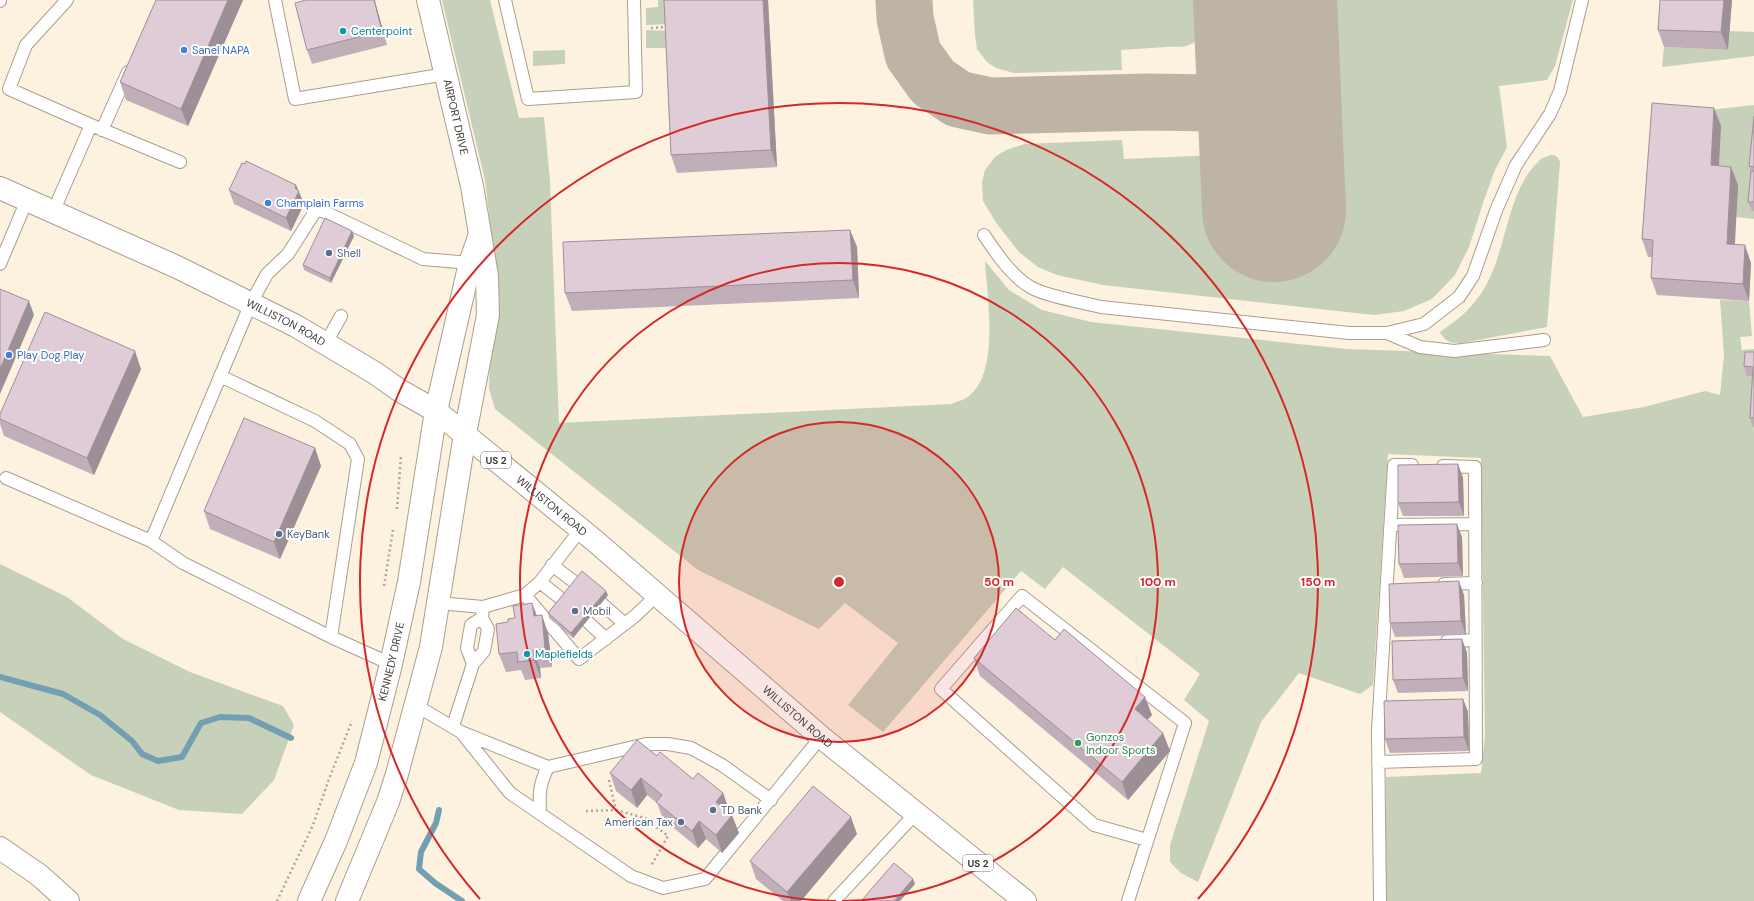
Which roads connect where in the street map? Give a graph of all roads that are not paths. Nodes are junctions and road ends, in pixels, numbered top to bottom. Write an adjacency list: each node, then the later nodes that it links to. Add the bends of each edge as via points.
1 (67, 0): 9 (lane, via 26,45 9,90)
2 (275, 0): 8 (lane, via 295,99)
3 (428, 0): 8 (main road, AIRPORT DRIVE)
4 (505, 0): 5 (lane, via 528,99 636,92)
5 (634, 0)
6 (1582, 0): 20 (lane, via 1560,91 1550,114 1516,165 1473,276 1459,297 1424,324)
7 (134, 58): 9 (lane)
8 (446, 74): 14 (main road, AIRPORT DRIVE, via 472,186)
9 (96, 127): 10 (lane); 13 (lane)
10 (180, 162)
11 (0, 188): 12 (main road, WILLISTON ROAD / US 2)
12 (27, 200): 13 (main road, WILLISTON ROAD / US 2); 17 (lane)
13 (53, 212): 18 (main road, WILLISTON ROAD / US 2)
14 (480, 236): 16 (main road, AIRPORT DRIVE); 25 (main road, AIRPORT DRIVE, via 487,276 488,315)
15 (984, 236): 20 (lane, via 1005,265 1032,288 1065,299 1101,307 1341,333)
16 (470, 263): 18 (lane, via 423,259 316,210 288,254 267,274); 24 (main road, AIRPORT DRIVE)
17 (0, 264)
18 (251, 303): 22 (main road, WILLISTON ROAD / US 2); 23 (lane)
19 (341, 316): 22 (lane)
20 (1387, 333): 21 (lane, via 1420,347 1454,350)
21 (1544, 340)
22 (326, 342): 24 (main road, WILLISTON ROAD / US 2)
23 (220, 376): 30 (lane); 46 (lane, via 315,421 350,444 358,459)
24 (436, 411): 25 (main road, WILLISTON ROAD / US 2); 52 (main road, KENNEDY DRIVE, via 409,582)
25 (465, 434): 29 (main road, WILLISTON ROAD / US 2); 41 (main road)
26 (6, 478): 30 (lane)
27 (1475, 524): 28 (lane); 28 (lane, via 1475,467 1394,465); 33 (lane)
28 (1391, 525): 36 (lane)
29 (581, 529): 31 (lane); 39 (main road, WILLISTON ROAD / US 2)
30 (151, 542): 46 (lane, via 183,563)
31 (552, 565): 32 (lane); 34 (lane)
32 (540, 582): 38 (lane); 40 (lane)
33 (1476, 583): 35 (lane); 48 (lane)
34 (577, 584)
35 (1431, 584)
36 (1387, 585): 37 (lane); 50 (lane)
37 (1402, 585)
38 (525, 595): 43 (lane); 47 (lane, via 579,659)
39 (657, 595): 45 (lane); 60 (main road, WILLISTON ROAD / US 2)
40 (564, 601)
41 (438, 603): 43 (lane); 58 (main road, via 431,647)
42 (602, 603): 45 (lane)
43 (483, 613): 53 (lane, via 488,629 484,651); 53 (lane, via 471,625 467,648)
44 (587, 621): 47 (lane)
45 (624, 624): 47 (lane)
46 (331, 638): 52 (lane)
47 (606, 639)
48 (1476, 640): 49 (lane); 55 (lane)
49 (1437, 641)
50 (1383, 642): 51 (lane); 56 (lane)
51 (1399, 642)
52 (391, 664): 58 (main road); 69 (main road, KENNEDY DRIVE, via 366,763 336,841)
53 (473, 664): 59 (lane)
54 (1461, 701): 55 (lane)
55 (1476, 701): 61 (lane, via 1476,759)
56 (1380, 702): 57 (lane); 61 (lane)
57 (1395, 702)
58 (415, 705): 59 (lane); 70 (main road, via 388,802)
59 (457, 729): 62 (lane); 64 (lane, via 510,793)
60 (821, 737): 63 (lane); 65 (main road, WILLISTON ROAD / US 2)
61 (1378, 762): 74 (lane)
62 (548, 767): 63 (lane, via 646,744 668,744 691,748 710,758); 64 (lane, via 541,781)
63 (771, 800): 64 (lane, via 705,879 663,888 631,876)
64 (540, 813)
65 (916, 813): 71 (lane); 72 (main road, WILLISTON ROAD / US 2)
66 (1148, 840): 66 (lane, via 1185,723 1022,596 941,689 1094,825); 73 (lane)
67 (0, 848): 68 (main road, via 39,875)
68 (68, 901)
69 (309, 901)
70 (347, 901)
71 (834, 901)
72 (1025, 901)
73 (1128, 901)
74 (1380, 901)

